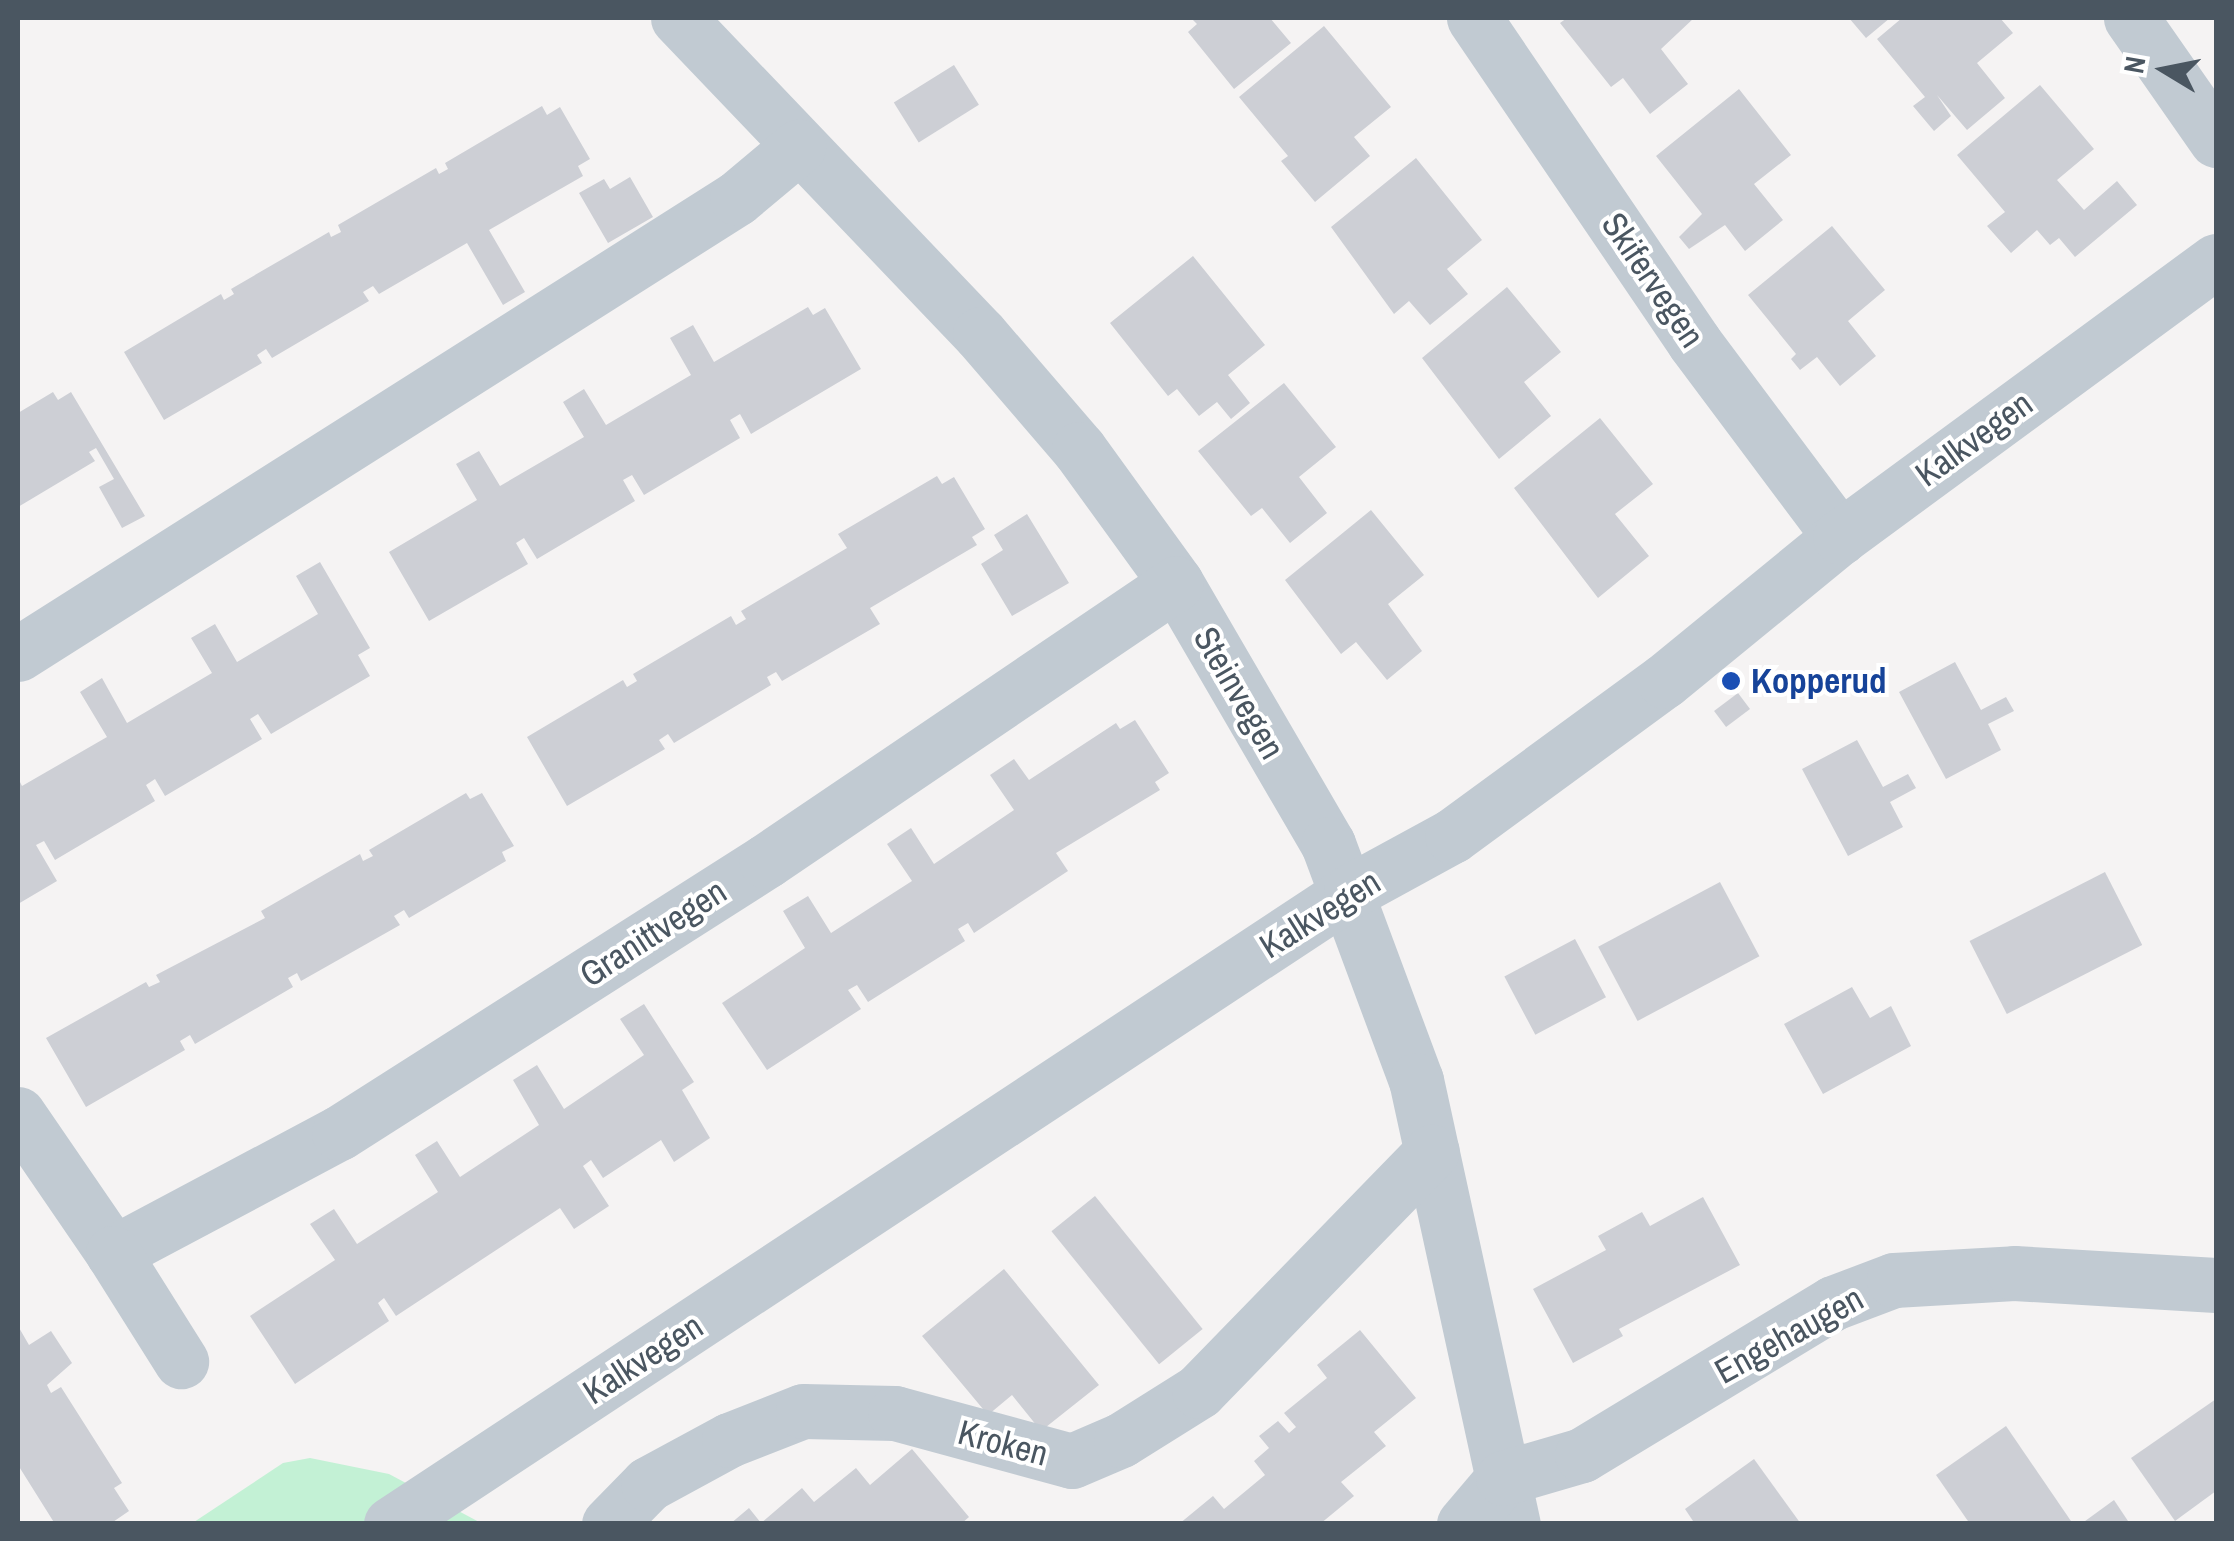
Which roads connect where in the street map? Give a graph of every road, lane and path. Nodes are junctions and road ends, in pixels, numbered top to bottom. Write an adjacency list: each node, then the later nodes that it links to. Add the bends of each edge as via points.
1 (678, 18): 5 (street, Steinvegen)
2 (1474, 18): 7 (street, Skifervegen, via 1694,342)
3 (2132, 18): 4 (street)
4 (2216, 140)
5 (798, 146): 8 (street, Steinvegen, via 980,334 1078,449); 9 (street, via 737,198)
6 (2216, 261): 7 (street, Kalkvegen)
7 (1840, 537): 10 (street, Kalkvegen, via 1664,682 1482,814)
8 (1176, 583): 10 (street, Steinvegen); 13 (street, Granittvegen, via 766,860 339,1133)
9 (18, 654)
10 (1350, 892): 12 (street, Steinvegen, via 1416,1080); 17 (street, Kalkvegen)
11 (18, 1114): 13 (street)
12 (1432, 1151): 16 (street, Steinvegen); 18 (street, Kroken, via 1199,1391 1121,1440 1072,1461 895,1413 803,1411 729,1440 648,1484)
13 (113, 1253): 15 (street)
14 (2216, 1284): 16 (street, Engehaugen, via 2014,1273 1894,1280 1833,1303)
15 (181, 1360)
16 (1508, 1501): 19 (street)
17 (391, 1524)
18 (609, 1524)
19 (1464, 1524)

